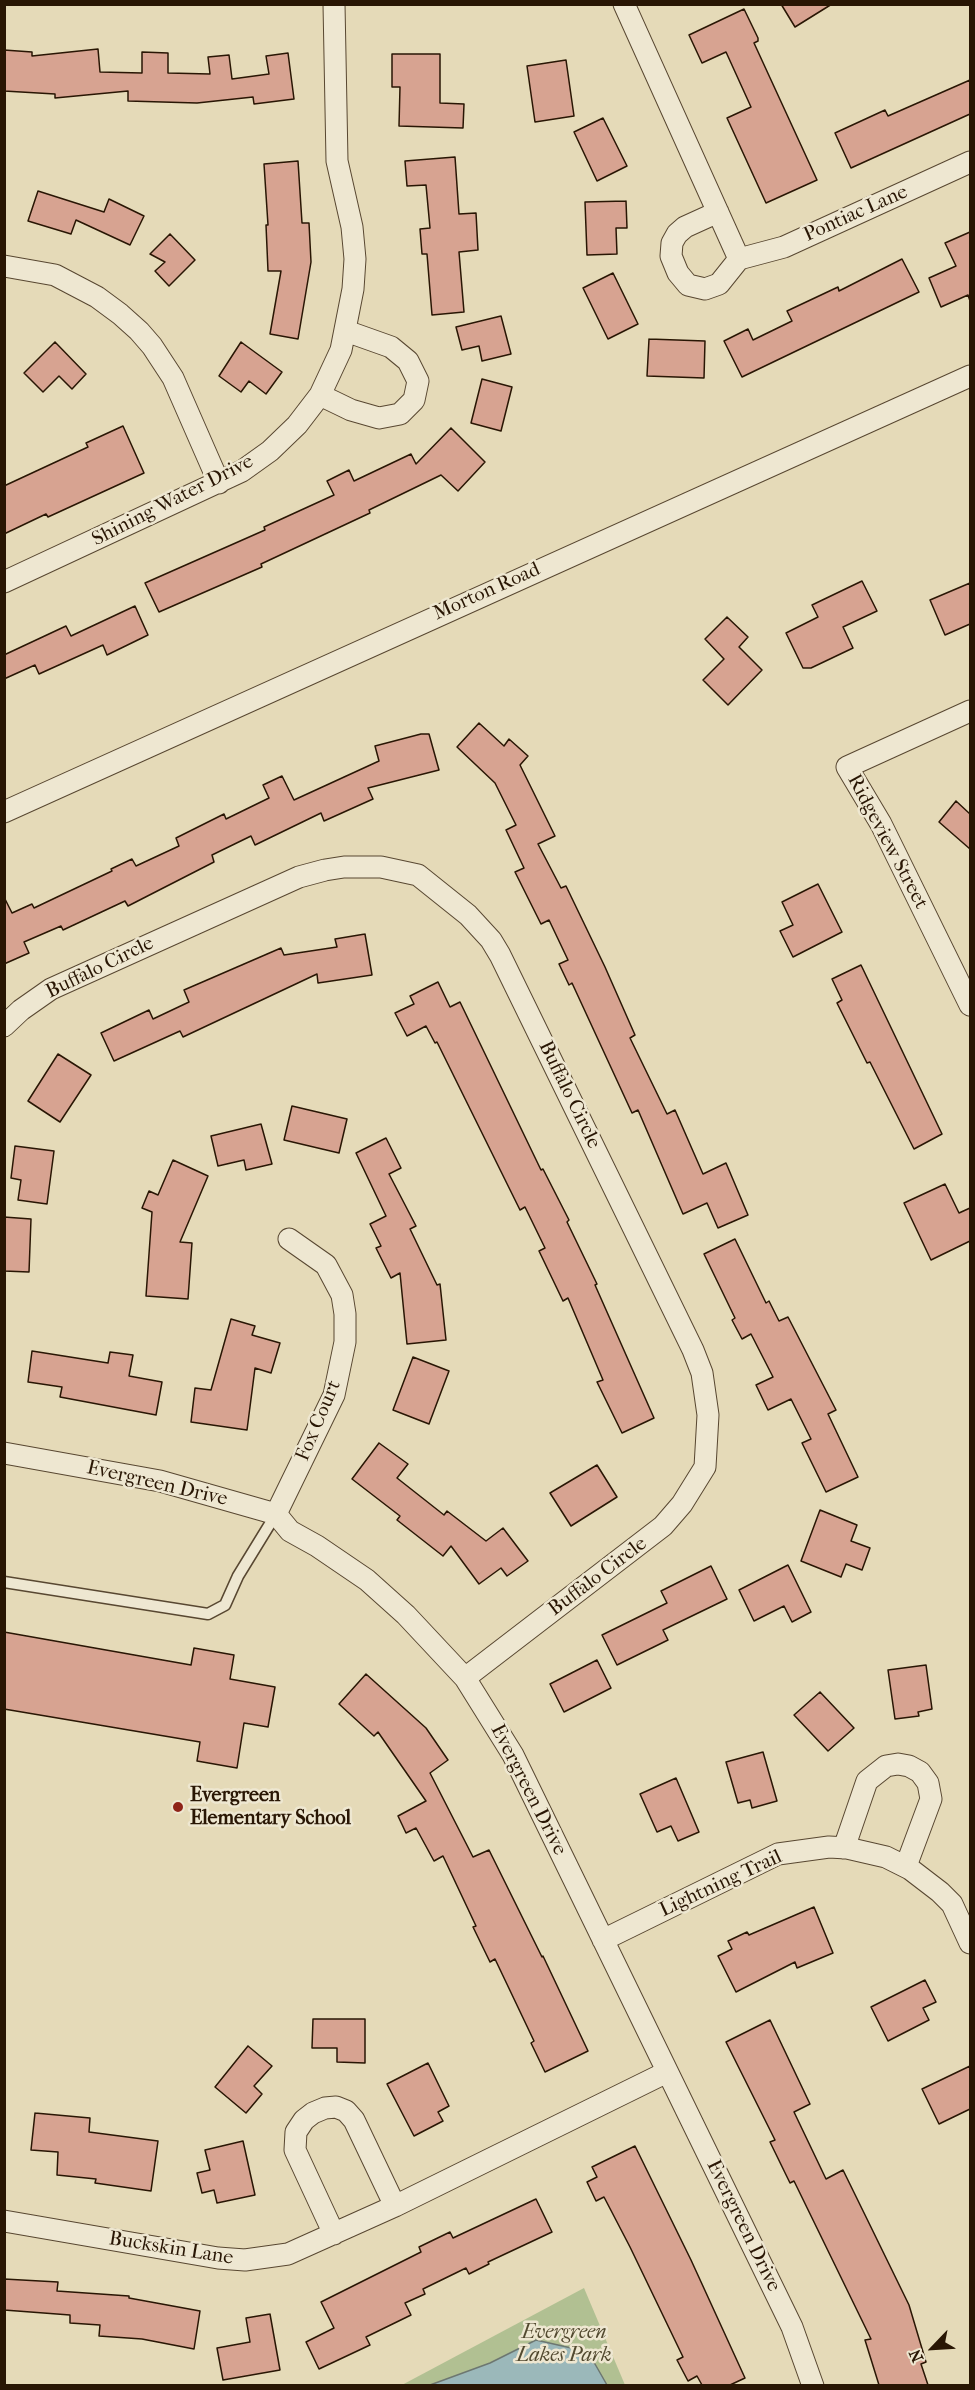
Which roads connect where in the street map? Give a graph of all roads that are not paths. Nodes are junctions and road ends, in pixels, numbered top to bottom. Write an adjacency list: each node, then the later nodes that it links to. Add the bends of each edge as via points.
1 (334, 4): 7 (street, Shining Water Drive, via 337,161 355,259)
2 (624, 4): 4 (street)
3 (970, 162): 5 (street, Pontiac Lane, via 784,247)
4 (718, 212): 5 (street); 5 (street, via 677,234 671,256 678,273 688,285 705,289 719,284)
5 (739, 259)
6 (4, 266): 10 (street, via 55,275 97,297 139,331 173,378)
7 (346, 331): 9 (street, Shining Water Drive); 9 (street, via 391,347 408,361 418,381 414,400 400,414 379,418)
8 (970, 376): 13 (street, Morton Road)
9 (320, 395): 10 (street, Shining Water Drive, via 297,425 270,450)
10 (219, 483): 11 (street, Shining Water Drive)
11 (4, 582)
12 (970, 711): 14 (street, Ridgeview Street, via 847,767 880,824)
13 (4, 812)
14 (970, 1005)
15 (4, 1026): 20 (street, Buffalo Circle, via 51,988 299,877 324,870 381,867 418,875 468,915 491,940 693,1350 702,1373 708,1415 705,1467 663,1526)
16 (289, 1239): 18 (street, Fox Court, via 326,1265 342,1295 345,1342 334,1395)
17 (4, 1453): 18 (street, Evergreen Drive, via 160,1480)
18 (276, 1514): 19 (lane, via 225,1605 208,1614); 20 (street, Evergreen Drive, via 290,1531 367,1580)
19 (4, 1582)
20 (465, 1678): 23 (street, Evergreen Drive, via 513,1755)
21 (844, 1848): 22 (street, Lightning Trail, via 886,1857); 22 (street, via 867,1781 886,1766 909,1766 928,1783 931,1799); 23 (street, Lightning Trail, via 778,1854)
22 (906, 1866): 24 (street, Lightning Trail, via 952,1904)
23 (603, 1940): 25 (street, Evergreen Drive)
24 (970, 1943)
25 (667, 2072): 26 (street, Buckskin Lane); 29 (street, Evergreen Drive, via 792,2327)
26 (395, 2206): 28 (street, Buckskin Lane); 28 (street, via 354,2120 336,2107 313,2113 296,2132 296,2150)
27 (4, 2220): 28 (street, Buckskin Lane, via 245,2260 288,2254)
28 (334, 2234)
29 (813, 2385)

